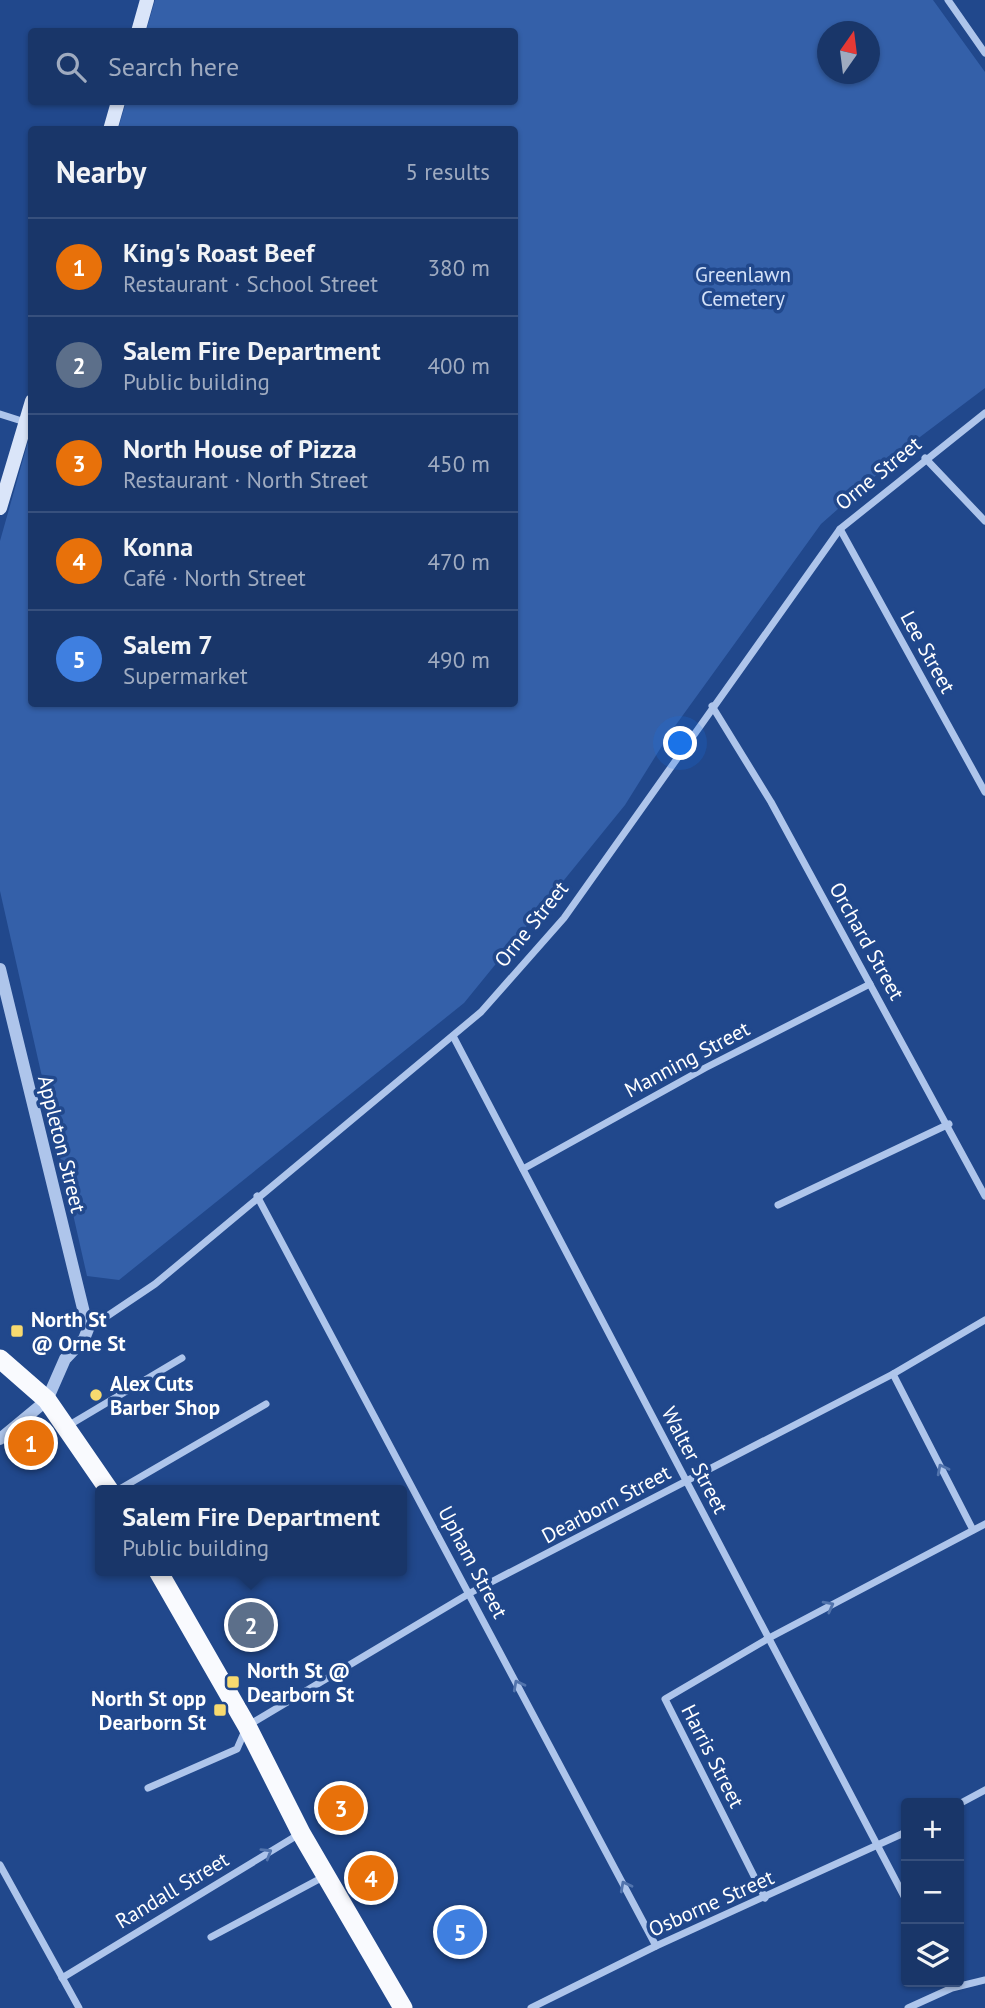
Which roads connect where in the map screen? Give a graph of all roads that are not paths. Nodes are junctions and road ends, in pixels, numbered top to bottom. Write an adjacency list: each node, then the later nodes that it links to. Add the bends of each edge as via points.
1 (148, 0): 3 (main road)
2 (948, 0): 4 (street)
3 (139, 28)
4 (985, 53)
5 (117, 105): 6 (main road)
6 (111, 126)
7 (28, 413): 10 (main road)
8 (985, 413): 11 (street, Orne Street)
9 (0, 414): 10 (street)
10 (25, 422): 12 (main road)
11 (925, 458): 13 (street); 14 (street, Orne Street)
12 (0, 508)
13 (985, 521)
14 (839, 529): 15 (street, Orne Street); 16 (street, Lee Street)
15 (712, 706): 18 (street, Orchard Street, via 771,802); 19 (street, Orne Street, via 564,918 517,974)
16 (985, 792)
17 (0, 969): 26 (street, Appleton Street)
18 (870, 984): 20 (street, Orchard Street); 21 (street, Manning Street, via 705,1068)
19 (453, 1036): 21 (street, Walter Street); 22 (street, Orne Street)
20 (949, 1124): 23 (street, Orchard Street); 24 (street)
21 (523, 1169): 34 (street, Walter Street)
22 (257, 1196): 26 (street, Orne Street, via 155,1284); 40 (street, Upham Street)
23 (985, 1196)
24 (778, 1205)
25 (985, 1320): 29 (street, Dearborn Street)
26 (88, 1329): 30 (street, Orne Street, via 65,1359)
27 (182, 1358): 32 (street)
28 (0, 1359): 30 (highway)
29 (892, 1374): 34 (street, Dearborn Street); 38 (street, one-way to 29)
30 (47, 1400): 32 (highway); 33 (street)
31 (266, 1404): 36 (street)
32 (65, 1427): 35 (highway)
33 (0, 1439)
34 (687, 1481): 40 (street, Dearborn Street); 41 (street, Walter Street)
35 (106, 1485)
36 (127, 1485)
37 (985, 1524): 38 (street)
38 (973, 1530): 41 (street, one-way to 38)
39 (161, 1576): 42 (highway)
40 (470, 1593): 42 (street, Dearborn Street); 54 (street, Upham Street, one-way to 40)
41 (769, 1638): 48 (street, Walter Street); 52 (street, Harris Street, via 665,1699)
42 (247, 1726): 43 (street, via 237,1749); 46 (highway)
43 (148, 1787)
44 (985, 1790): 45 (street)
45 (964, 1801)
46 (301, 1833): 50 (highway); 55 (street, Randall Street, one-way to 46)
47 (901, 1835): 48 (street, Osborne Street)
48 (878, 1847): 51 (street, Walter Street); 52 (street, Osborne Street)
49 (0, 1864): 55 (street)
50 (327, 1875): 53 (street); 60 (highway)
51 (901, 1891)
52 (765, 1898): 54 (street, Osborne Street)
53 (211, 1937)
54 (656, 1946): 61 (street, Osborne Street)
55 (62, 1978): 59 (street)
56 (985, 1980): 57 (street)
57 (964, 1983)
58 (946, 1987): 62 (street)
59 (79, 2008)
60 (403, 2008)
61 (531, 2008)
62 (908, 2008)

